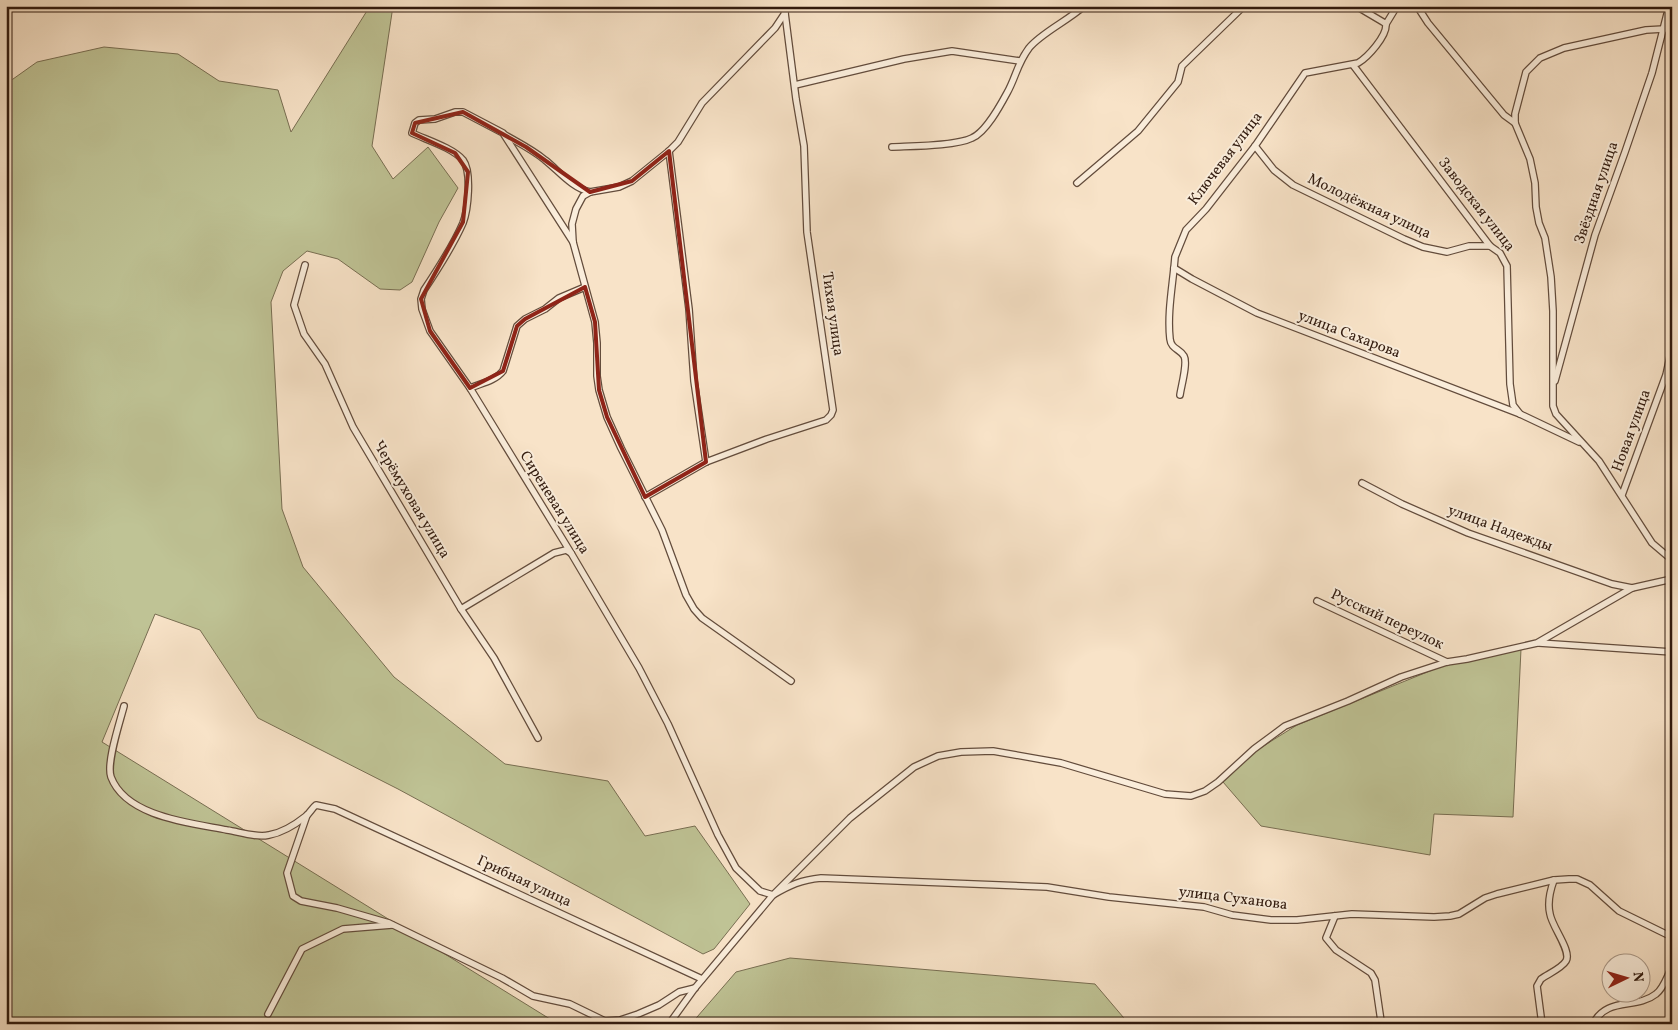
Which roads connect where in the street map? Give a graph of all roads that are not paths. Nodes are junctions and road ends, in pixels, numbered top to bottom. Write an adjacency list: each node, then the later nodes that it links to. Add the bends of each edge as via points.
1 (782, 6): 8 (street, Тихая улица)
2 (1084, 6): 11 (street, via 1031,46)
3 (1244, 6): 19 (street, via 1182,66 1178,82 1138,131)
4 (1356, 6): 9 (street)
5 (1397, 6): 9 (street, Ключевая улица)
6 (1417, 6): 14 (street, via 1504,116)
7 (1667, 6): 10 (street, Звёздная улица)
8 (785, 13): 13 (street, Тихая улица); 18 (street, via 768,36 702,103)
9 (1386, 24): 12 (street, Ключевая улица, via 1385,32 1365,59)
10 (1664, 29): 14 (street, via 1564,48 1540,58 1526,72); 28 (street, Звёздная улица, via 1652,73 1595,235)
11 (1020, 61): 13 (street, via 952,51); 17 (street, via 997,110 974,138 962,142)
12 (1353, 65): 16 (street, Ключевая улица, via 1304,73); 22 (street, Заводская улица)
13 (794, 85): 32 (street, Тихая улица, via 804,146 807,232 833,410 826,420)
14 (1515, 123): 28 (street, via 1530,159 1536,207 1548,255 1554,311)
15 (503, 134): 20 (street); 21 (street); 27 (street, Сиреневая улица, via 463,112 419,120 412,133 455,153 462,158 468,172 463,222 421,299 430,331)
16 (1255, 146): 22 (street, Молодёжная улица, via 1274,170 1293,185 1404,239 1447,252 1469,246); 24 (street, Ключевая улица, via 1186,230 1174,257)
17 (892, 147)
18 (670, 151): 20 (street, via 632,181 619,187); 32 (street, via 689,309 694,382)
19 (1077, 183)
20 (590, 192): 21 (street, via 583,196 576,210 572,224)
21 (573, 242): 25 (street)
22 (1490, 246): 30 (street, Заводская улица, via 1500,253 1507,266 1510,384 1513,405)
23 (305, 265): 41 (street, Черёмуховая улица, via 294,305 304,334 325,364 353,427)
24 (1174, 268): 29 (street, Ключевая улица, via 1169,327 1170,342 1184,355); 30 (street, улица Сахарова, via 1257,313)
25 (585, 286): 27 (street, via 517,326 503,371 494,379); 35 (street, via 595,322 599,390 614,433)
26 (1672, 347): 34 (street, Новая улица, via 1666,375)
27 (470, 388): 36 (street, Сиреневая улица)
28 (1553, 390): 31 (street, via 1556,414)
29 (1180, 395)
30 (1520, 414): 31 (street, улица Сахарова)
31 (1581, 443): 34 (street, via 1599,461)
32 (706, 462): 35 (street, Тихая улица)
33 (1362, 483): 39 (street, улица Надежды, via 1468,533 1612,584)
34 (1622, 495): 37 (street, via 1652,543)
35 (645, 497): 45 (street, via 694,609)
36 (571, 553): 41 (street, via 566,550 554,553); 50 (street, Сиреневая улица, via 639,668 736,868 760,890)
37 (1672, 560)
38 (1672, 579): 39 (street)
39 (1632, 588): 42 (street)
40 (1317, 601): 44 (street, Русский переулок)
41 (461, 610): 47 (street, Черёмуховая улица, via 494,658)
42 (1538, 643): 43 (street); 44 (street)
43 (1672, 652)
44 (1447, 662): 50 (street, via 1401,677 1285,726 1205,792 1191,796 1165,794 1061,763 993,750 938,756 914,767 850,818)
45 (791, 681)
46 (124, 706): 48 (street, via 110,765 111,776 120,793 130,801 161,817 251,835 267,836 280,832)
47 (538, 738)
48 (307, 815): 52 (street, via 287,873 293,896 300,901); 55 (street, Грибная улица, via 316,805 335,809)
49 (1554, 880): 51 (street, улица Суханова, via 1485,898 1450,916); 53 (street, улица Суханова, via 1584,882 1619,911); 61 (street, via 1549,892 1550,915 1568,954 1564,963 1538,982)
50 (772, 895): 51 (street, улица Суханова, via 795,882 808,879 849,879 1047,887 1204,907 1271,920); 55 (street)
51 (1335, 916): 60 (street, via 1326,938 1336,950 1371,973)
52 (394, 925): 57 (street, via 344,928 302,949); 58 (street, via 533,996 570,1004)
53 (1672, 937)
54 (1672, 967): 62 (street, via 1656,994 1608,1008)
55 (702, 979): 56 (street)
56 (695, 988): 58 (street, via 679,992 638,1014); 59 (street)
57 (268, 1014)
58 (608, 1023)
59 (669, 1024)
60 (1382, 1024)
61 (1542, 1024)
62 (1593, 1024)

